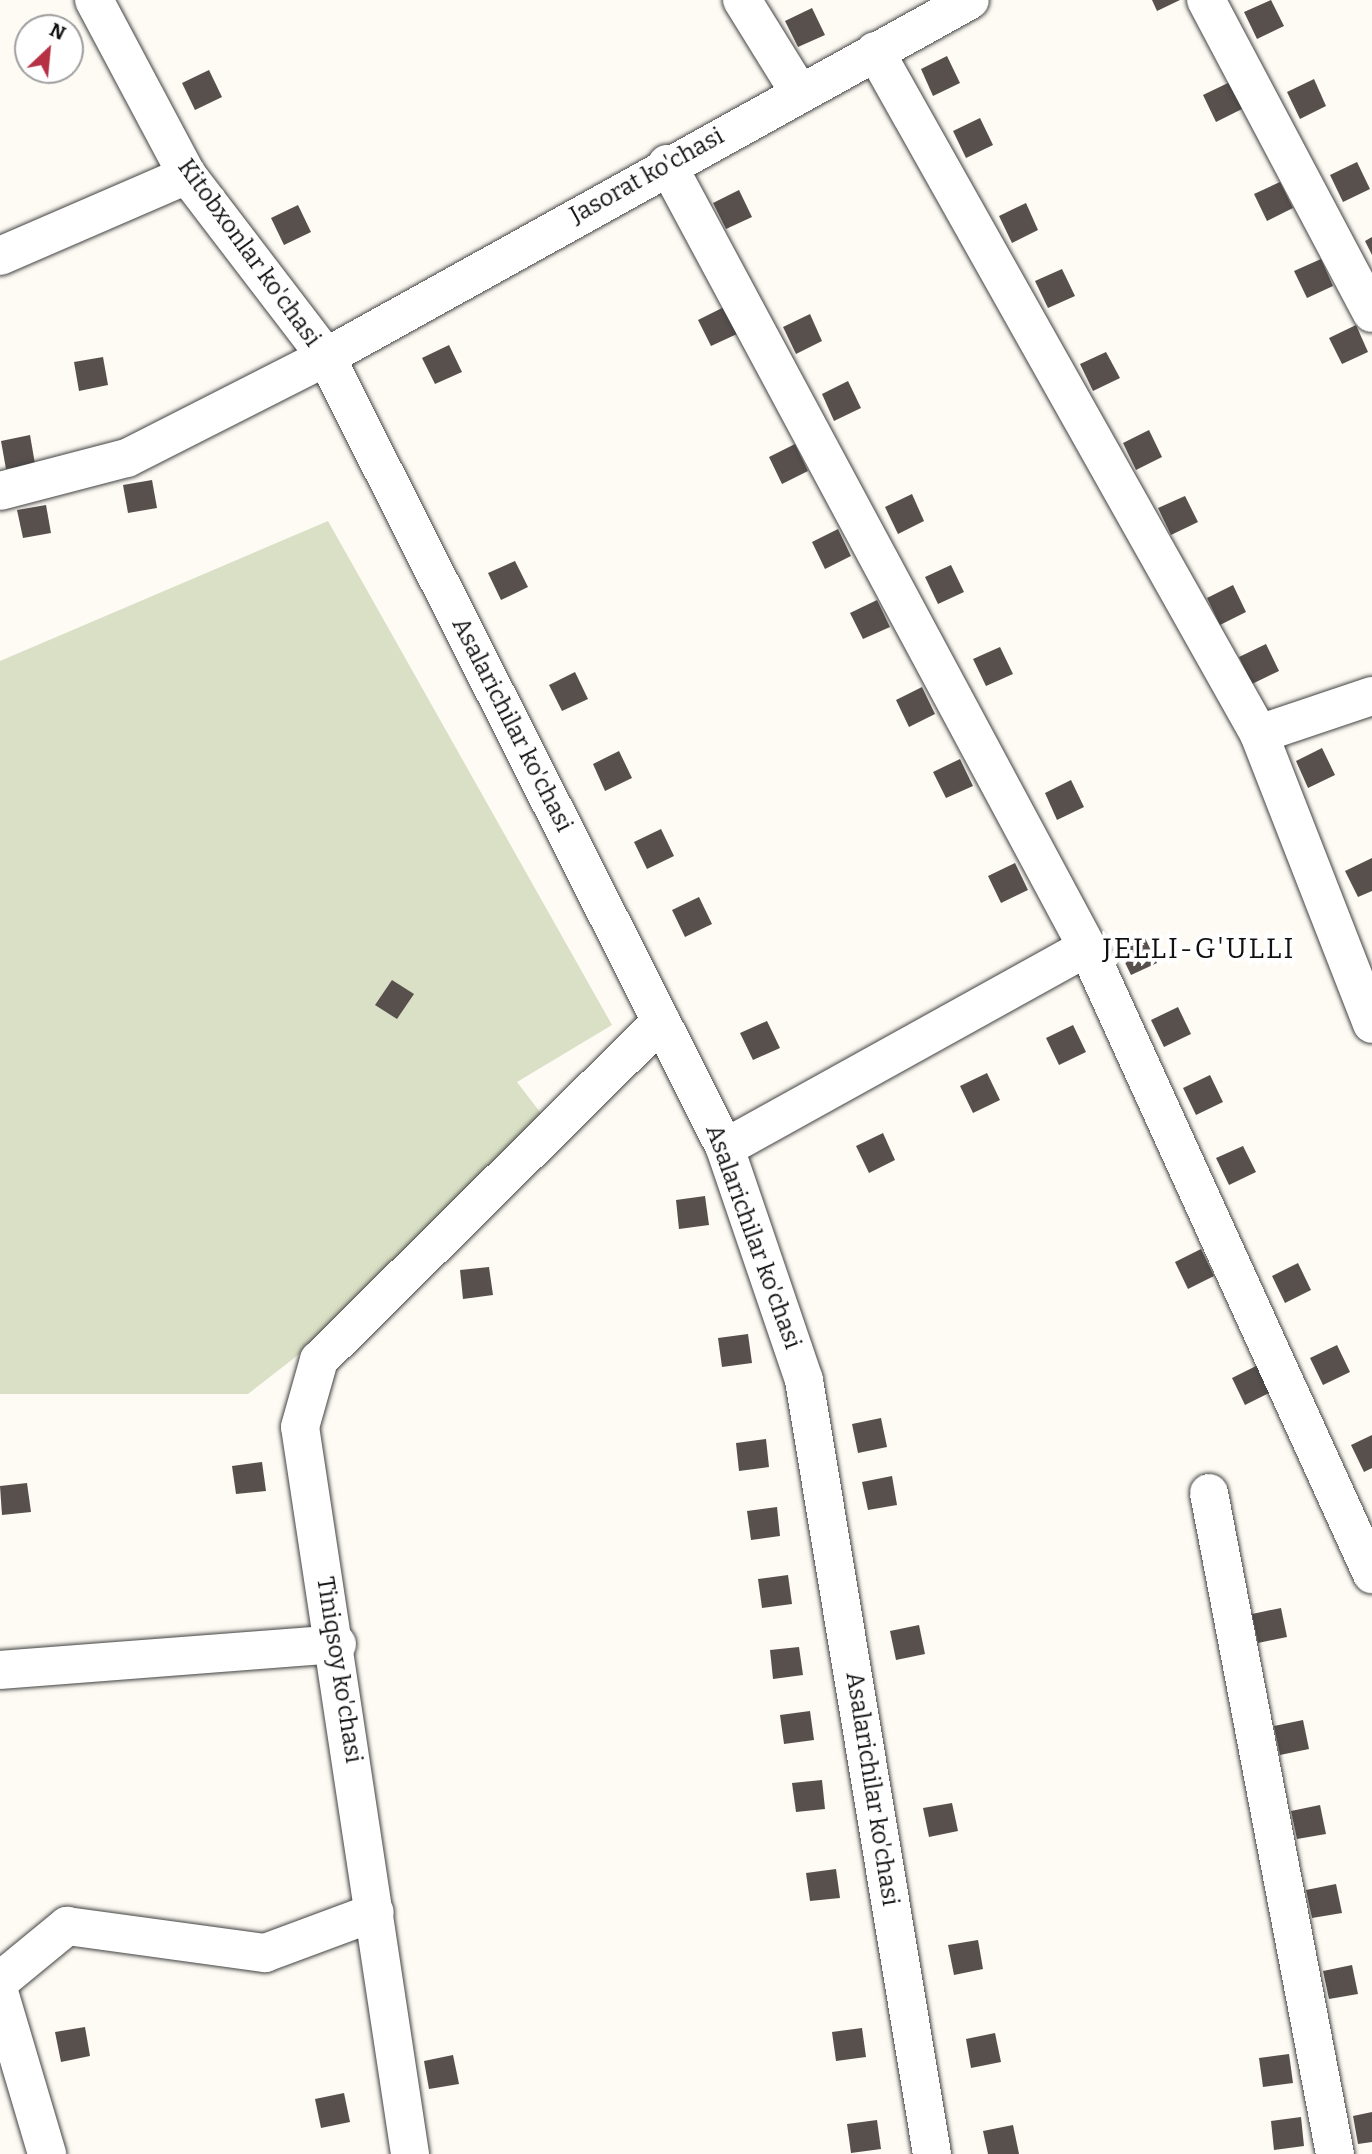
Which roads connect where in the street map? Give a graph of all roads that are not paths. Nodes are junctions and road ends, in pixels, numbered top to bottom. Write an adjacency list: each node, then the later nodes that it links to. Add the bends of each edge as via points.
1 (93, 0): 8 (street, Kitobxonlar ko'chasi)
2 (742, 0): 6 (street)
3 (970, 0): 5 (street, Jasorat ko'chasi)
4 (1206, 0): 10 (street)
5 (874, 51): 6 (street, Jasorat ko'chasi); 14 (street)
6 (799, 93): 7 (street, Jasorat ko'chasi)
7 (667, 164): 11 (street, Jasorat ko'chasi); 15 (street)
8 (187, 175): 9 (street); 11 (street, Kitobxonlar ko'chasi)
9 (0, 256)
10 (1372, 313)
11 (326, 357): 12 (street, Jasorat ko'chasi, via 127,458); 16 (street, Asalarichilar ko'chasi)
12 (0, 491)
13 (1372, 696): 14 (street)
14 (1259, 734): 17 (street)
15 (1087, 947): 18 (street); 20 (street)
16 (662, 1022): 18 (street, Asalarichilar ko'chasi); 21 (street, Tiniqsoy ko'chasi, via 319,1360 300,1427)
17 (1372, 1024)
18 (725, 1147): 29 (street, Asalarichilar ko'chasi, via 804,1380)
19 (1209, 1493): 30 (street)
20 (1372, 1574)
21 (337, 1644): 22 (street); 23 (street, Tiniqsoy ko'chasi)
22 (0, 1670)
23 (375, 1912): 24 (street, via 265,1953 67,1926); 28 (street, Tiniqsoy ko'chasi)
24 (0, 1980)
25 (0, 1994): 26 (street)
26 (16, 2097): 27 (street)
27 (47, 2154)
28 (410, 2154)
29 (932, 2154)
30 (1335, 2154)

